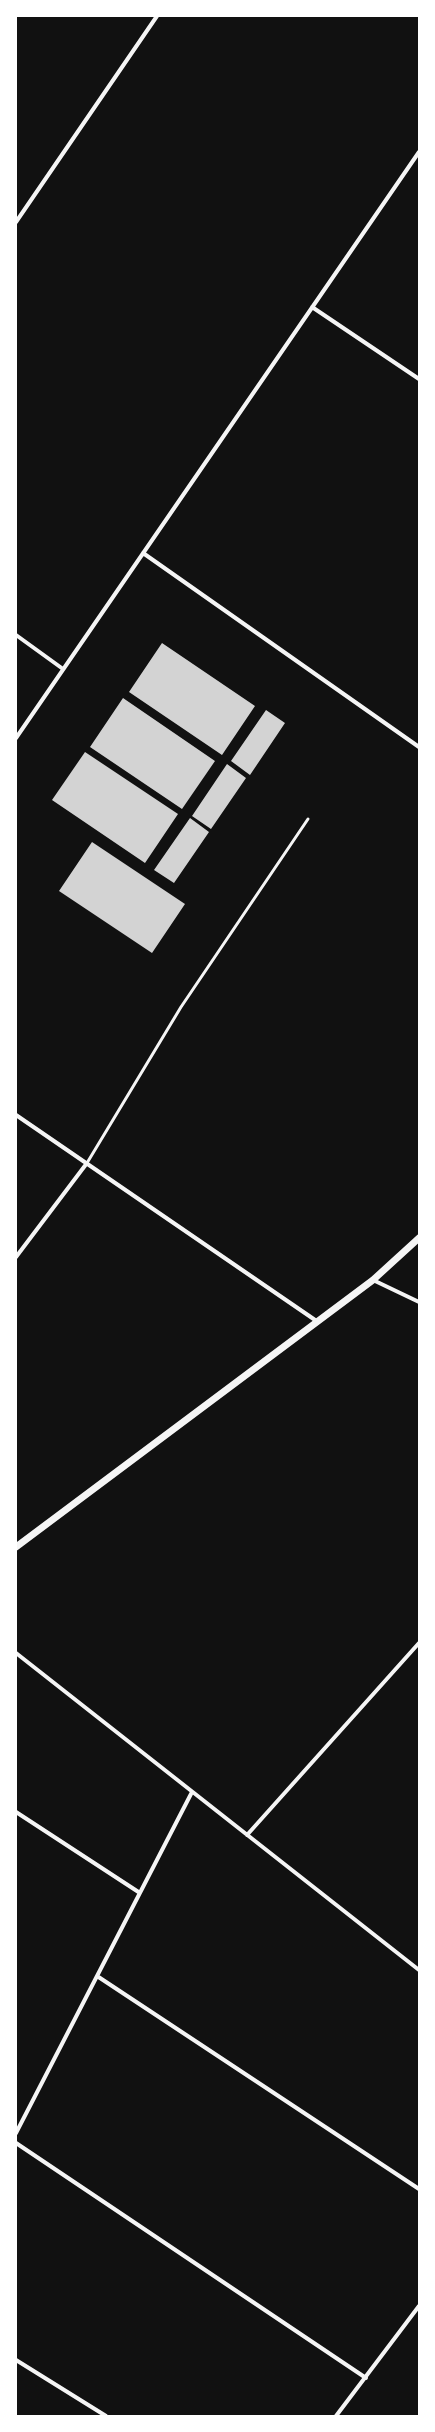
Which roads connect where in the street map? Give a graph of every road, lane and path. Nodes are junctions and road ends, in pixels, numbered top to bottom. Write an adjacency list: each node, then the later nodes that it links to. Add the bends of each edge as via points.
1 (157, 16): 3 (street)
2 (419, 152): 4 (street)
3 (16, 222)
4 (312, 307): 5 (street); 6 (street)
5 (419, 379)
6 (143, 553): 8 (street); 10 (street)
7 (16, 636): 8 (street)
8 (63, 669): 9 (street)
9 (16, 738)
10 (419, 747)
11 (308, 819): 13 (lane, via 181,1007)
12 (16, 1115): 13 (street)
13 (87, 1163): 15 (street); 18 (street)
14 (419, 1238): 16 (street)
15 (16, 1257)
16 (373, 1280): 17 (street); 18 (street)
17 (419, 1302)
18 (318, 1322): 19 (street)
19 (16, 1547)
20 (419, 1643): 24 (street)
21 (16, 1653): 22 (street)
22 (192, 1792): 24 (street); 25 (street)
23 (16, 1812): 25 (street)
24 (247, 1835): 26 (street)
25 (140, 1892): 27 (street)
26 (419, 1970)
27 (97, 1976): 28 (street); 30 (street)
28 (16, 2133)
29 (16, 2143): 33 (street)
30 (419, 2189)
31 (419, 2306): 33 (street)
32 (16, 2360): 34 (street)
33 (366, 2378): 35 (street)
34 (106, 2416)
35 (336, 2416)

